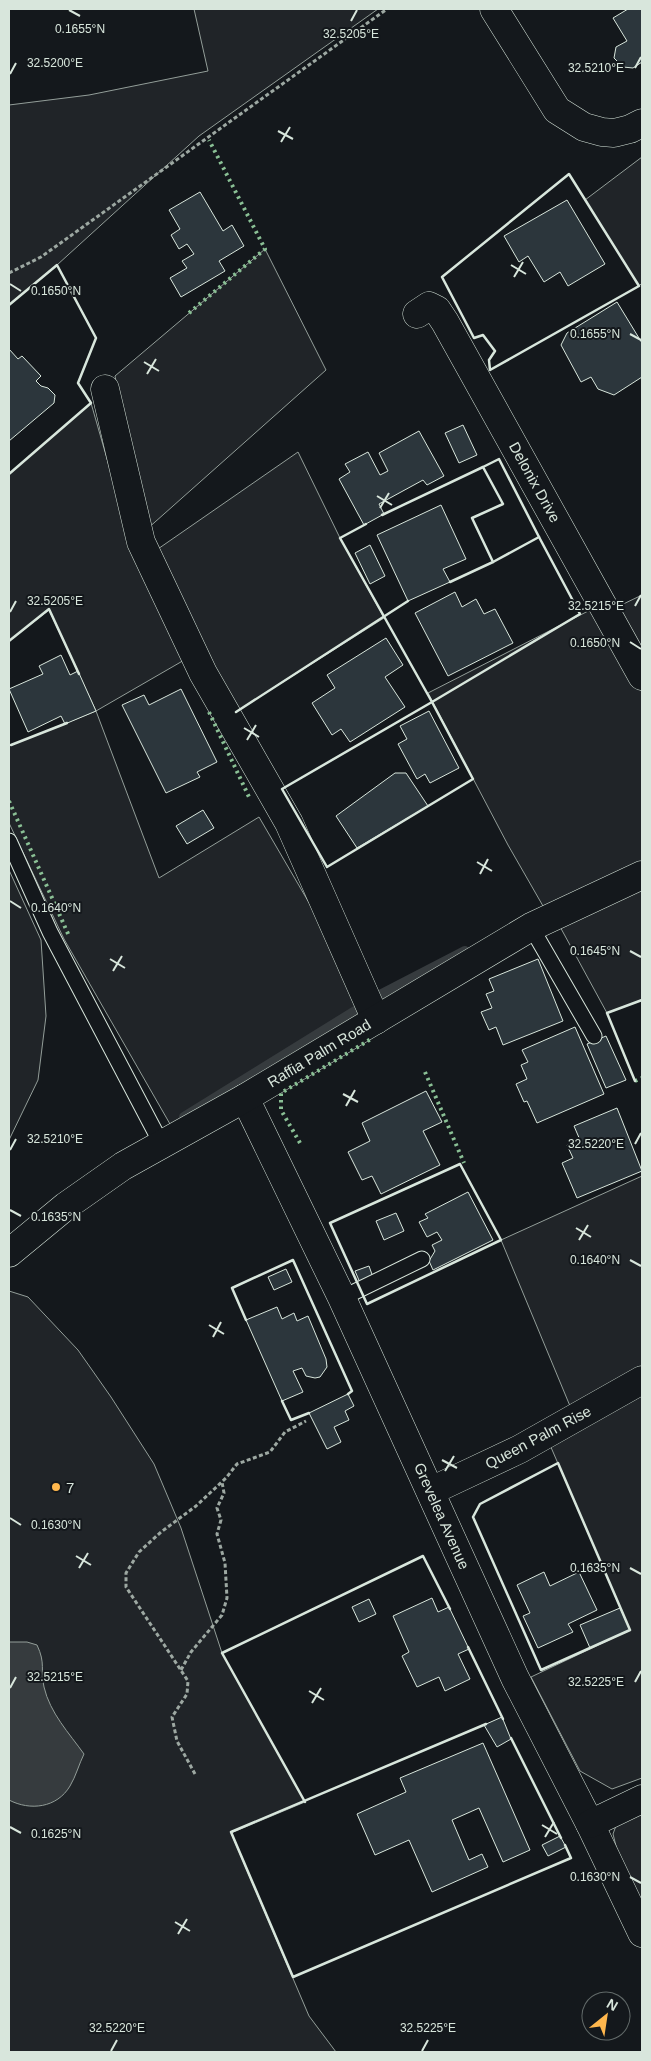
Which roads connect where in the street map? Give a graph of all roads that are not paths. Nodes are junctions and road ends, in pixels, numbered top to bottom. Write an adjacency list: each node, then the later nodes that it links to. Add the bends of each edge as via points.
1 (494, 9): 2 (street, via 557,110 584,126 602,132 614,133)
2 (642, 123)
3 (417, 314): 5 (street, Delonix Drive, via 429,306 437,310 445,322)
4 (105, 389): 9 (street, via 141,542 202,673 289,823)
5 (642, 676)
6 (9, 841): 12 (lane, via 50,932)
7 (642, 875): 8 (street, Raffia Palm Road)
8 (531, 927): 9 (street, Raffia Palm Road); 10 (lane)
9 (376, 1020): 11 (street, Raffia Palm Road)
10 (594, 1036)
11 (245, 1098): 12 (street, Raffia Palm Road); 15 (street, Grevelea Avenue)
12 (161, 1143): 13 (street, Raffia Palm Road, via 74,1200)
13 (9, 1253)
14 (422, 1259): 15 (lane)
15 (342, 1298): 17 (street, Grevelea Avenue)
16 (642, 1380): 17 (street, Queen Palm Rise, via 520,1449)
17 (431, 1491): 19 (street, Grevelea Avenue, via 515,1678)
18 (642, 1799): 19 (street)
19 (590, 1824): 20 (street, Grevelea Avenue)
20 (642, 1933)

